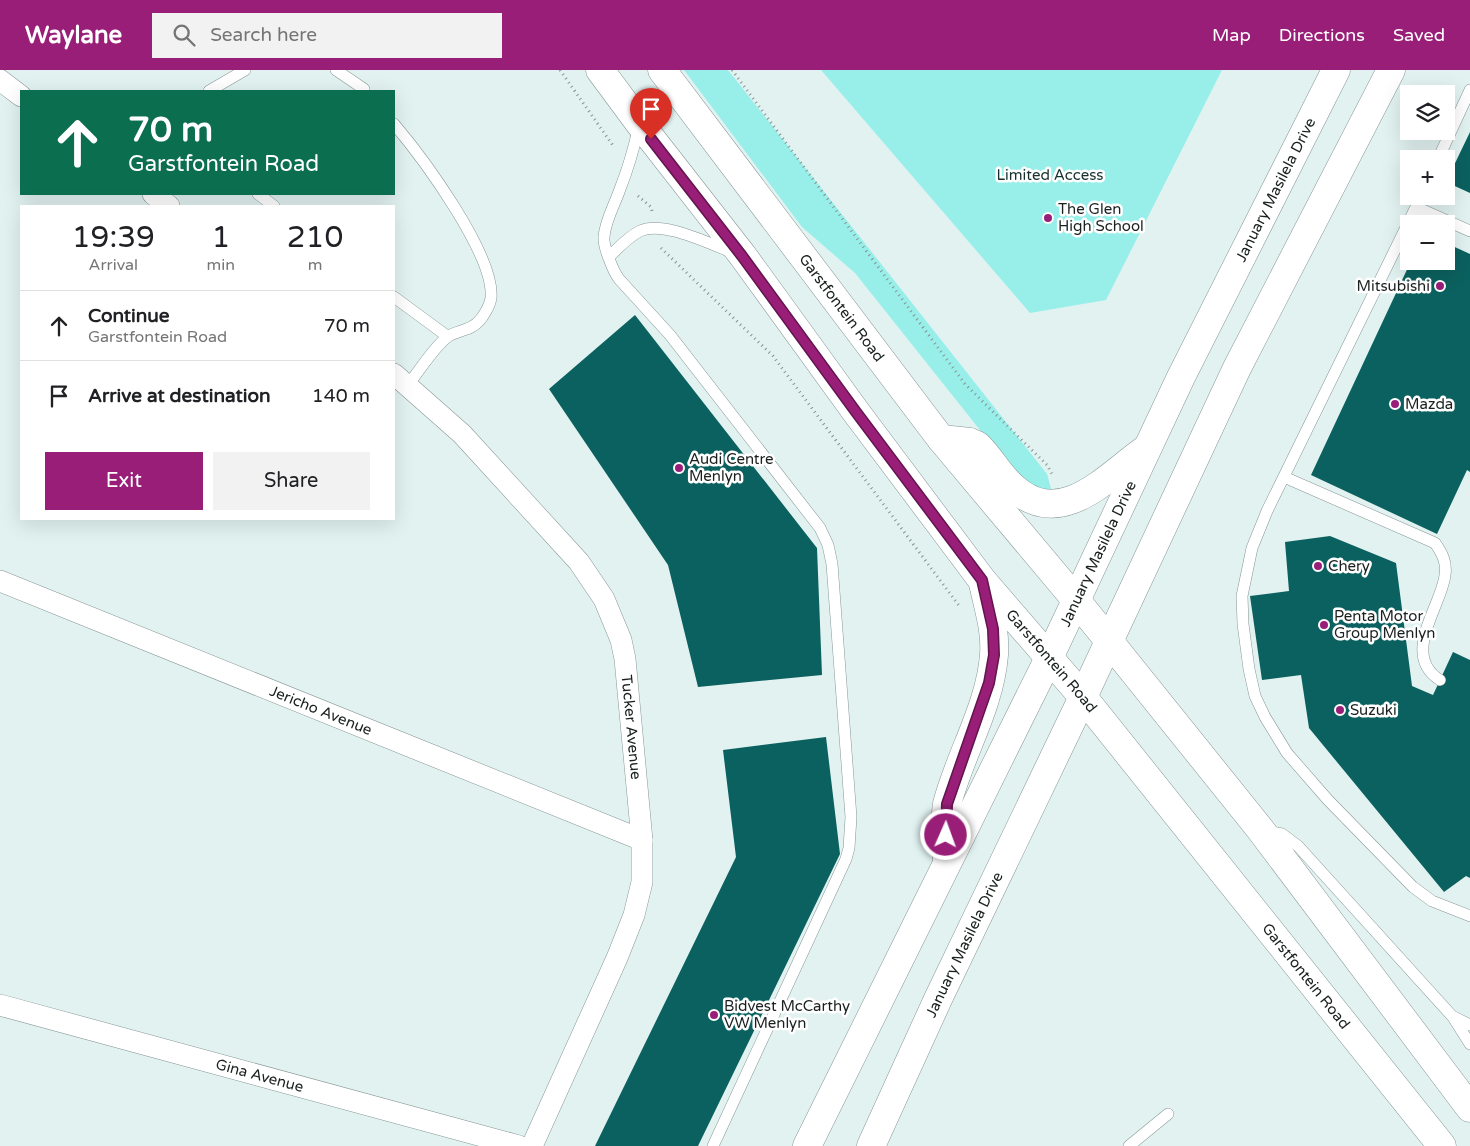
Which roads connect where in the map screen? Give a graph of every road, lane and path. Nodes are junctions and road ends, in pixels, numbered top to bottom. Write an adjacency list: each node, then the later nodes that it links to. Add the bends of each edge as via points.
1 (245, 70): 11 (lane)
2 (336, 70): 12 (lane)
3 (351, 70): 12 (lane)
4 (560, 70): 18 (path, via 615,148 615,176)
5 (600, 70): 15 (main road, Garstfontein Road)
6 (662, 70): 32 (main road, Garstfontein Road)
7 (732, 70): 35 (path, via 965,384 1047,465)
8 (1336, 70): 33 (main road, January Masilela Drive)
9 (1391, 70): 40 (main road, January Masilela Drive, via 1237,368)
10 (0, 80): 14 (street)
11 (212, 90)
12 (366, 90)
13 (1470, 90): 17 (lane)
14 (20, 95)
15 (640, 124): 18 (lane); 28 (main road, Garstfontein Road)
16 (395, 125): 30 (lane, via 476,243 489,278 491,299 479,322)
17 (1442, 150)
18 (623, 182): 25 (path, via 651,207); 27 (lane, via 604,233 605,248)
19 (153, 195): 21 (street)
20 (259, 195): 22 (lane)
21 (168, 205)
22 (273, 205)
23 (1417, 205): 34 (lane)
24 (1423, 205): 26 (lane)
25 (655, 228): 27 (lane, via 632,236); 28 (lane, via 673,231); 39 (path, via 659,246 773,356)
26 (1470, 231)
27 (610, 256): 57 (lane, via 613,271 619,279 670,335 820,528 828,544 832,564 851,818 849,848)
28 (742, 256): 36 (main road, Garstfontein Road)
29 (395, 298): 30 (lane)
30 (447, 336): 31 (lane)
31 (401, 380): 45 (street, Tucker Avenue, via 462,434 526,503 579,562 604,599 625,659)
32 (941, 439): 35 (main road, via 977,445 1010,485 1025,496 1050,503); 38 (main road, Garstfontein Road)
33 (1149, 446): 35 (main road, via 1086,495); 38 (main road, January Masilela Drive)
34 (1284, 477): 42 (lane, via 1435,543 1444,555 1446,574 1429,617 1424,650 1426,668); 47 (lane, via 1252,548 1242,596 1243,624 1255,696 1287,753 1369,843 1413,887 1432,901)
35 (1063, 502)
36 (982, 580): 41 (main road, Garstfontein Road); 46 (main road, via 993,629 994,655 989,683 947,804)
37 (0, 581): 45 (street, Jericho Avenue)
38 (1076, 600): 40 (main road, Garstfontein Road); 41 (main road, January Masilela Drive)
39 (962, 610)
40 (1110, 641): 43 (main road, January Masilela Drive); 44 (main road, Garstfontein Road)
41 (1049, 658): 43 (main road, Garstfontein Road); 46 (main road, January Masilela Drive)
42 (1440, 680)
43 (1083, 697): 54 (main road, Garstfontein Road); 59 (main road, January Masilela Drive)
44 (1260, 829): 49 (lane, via 1282,834 1298,846); 52 (main road, Garstfontein Road)
45 (642, 840): 56 (street, Tucker Avenue, via 642,882 634,915)
46 (947, 863): 58 (main road, January Masilela Drive)
47 (1470, 916)
48 (0, 1005): 55 (street, Gina Avenue)
49 (1452, 1016): 50 (lane); 51 (lane)
50 (1470, 1025)
51 (1470, 1044)
52 (1470, 1108)
53 (1168, 1114): 60 (lane)
54 (1419, 1116): 61 (main road); 62 (main road, Garstfontein Road)
55 (519, 1146)
56 (532, 1146)
57 (713, 1146)
58 (807, 1146)
59 (871, 1146)
60 (1129, 1146)
61 (1430, 1146)
62 (1442, 1146)

